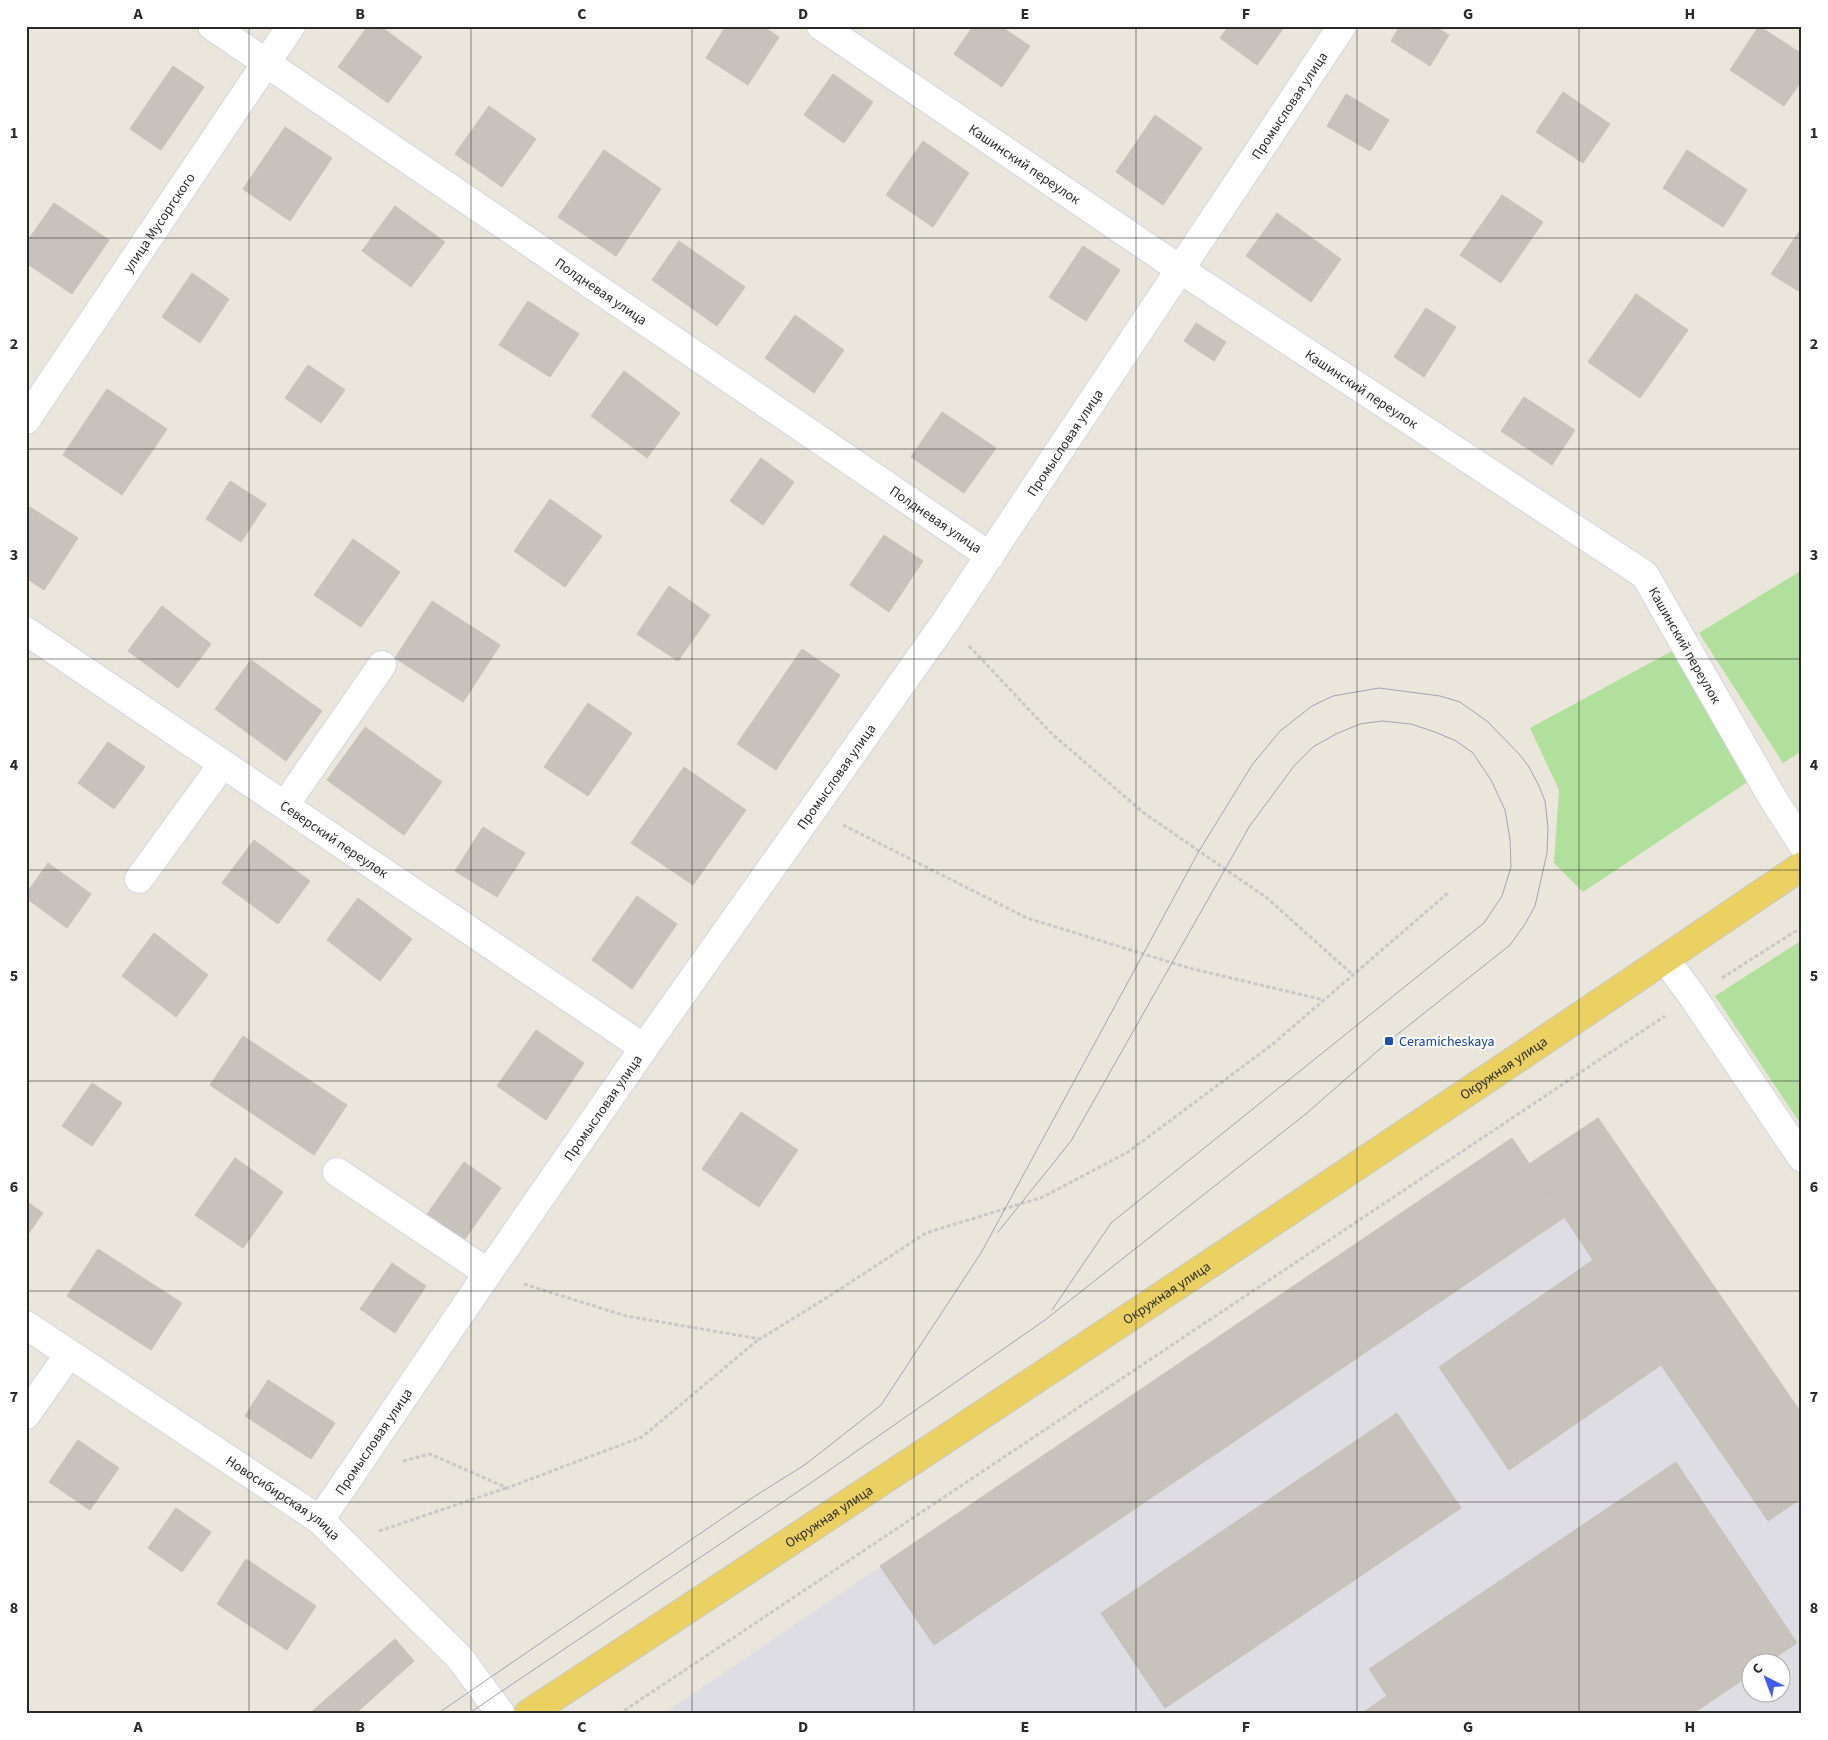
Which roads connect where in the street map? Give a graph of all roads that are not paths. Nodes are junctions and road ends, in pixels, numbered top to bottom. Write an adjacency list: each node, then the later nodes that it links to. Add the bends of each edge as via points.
1 (212, 26): 5 (street, Полдневая улица)
2 (291, 26): 5 (street, улица Мусоргского)
3 (821, 26): 6 (street, Кашинский переулок)
4 (1342, 26): 6 (street, Промысловая улица)
5 (266, 63): 7 (street, улица Мусоргского); 8 (street, Полдневая улица)
6 (1181, 270): 8 (street, Промысловая улица); 13 (street, Кашинский переулок, via 1645,575)
7 (26, 420)
8 (990, 556): 17 (street, Промысловая улица)
9 (26, 631): 11 (street, Северский переулок)
10 (382, 665): 12 (street)
11 (222, 765): 12 (street, Северский переулок); 15 (street)
12 (285, 805): 17 (street, Северский переулок)
13 (1802, 844)
14 (1802, 866): 16 (main road, Окружная улица)
15 (139, 879)
16 (1666, 959): 18 (street); 26 (main road, Окружная улица, via 860,1497)
17 (644, 1048): 20 (street, Промысловая улица)
18 (1802, 1158)
19 (337, 1172): 20 (street)
20 (488, 1273): 24 (street, Промысловая улица)
21 (26, 1325): 22 (street, Новосибирская улица)
22 (69, 1354): 23 (street); 24 (street, Новосибирская улица)
23 (26, 1415)
24 (320, 1520): 25 (street, Новосибирская улица, via 460,1658)
25 (501, 1714)
26 (528, 1714)

